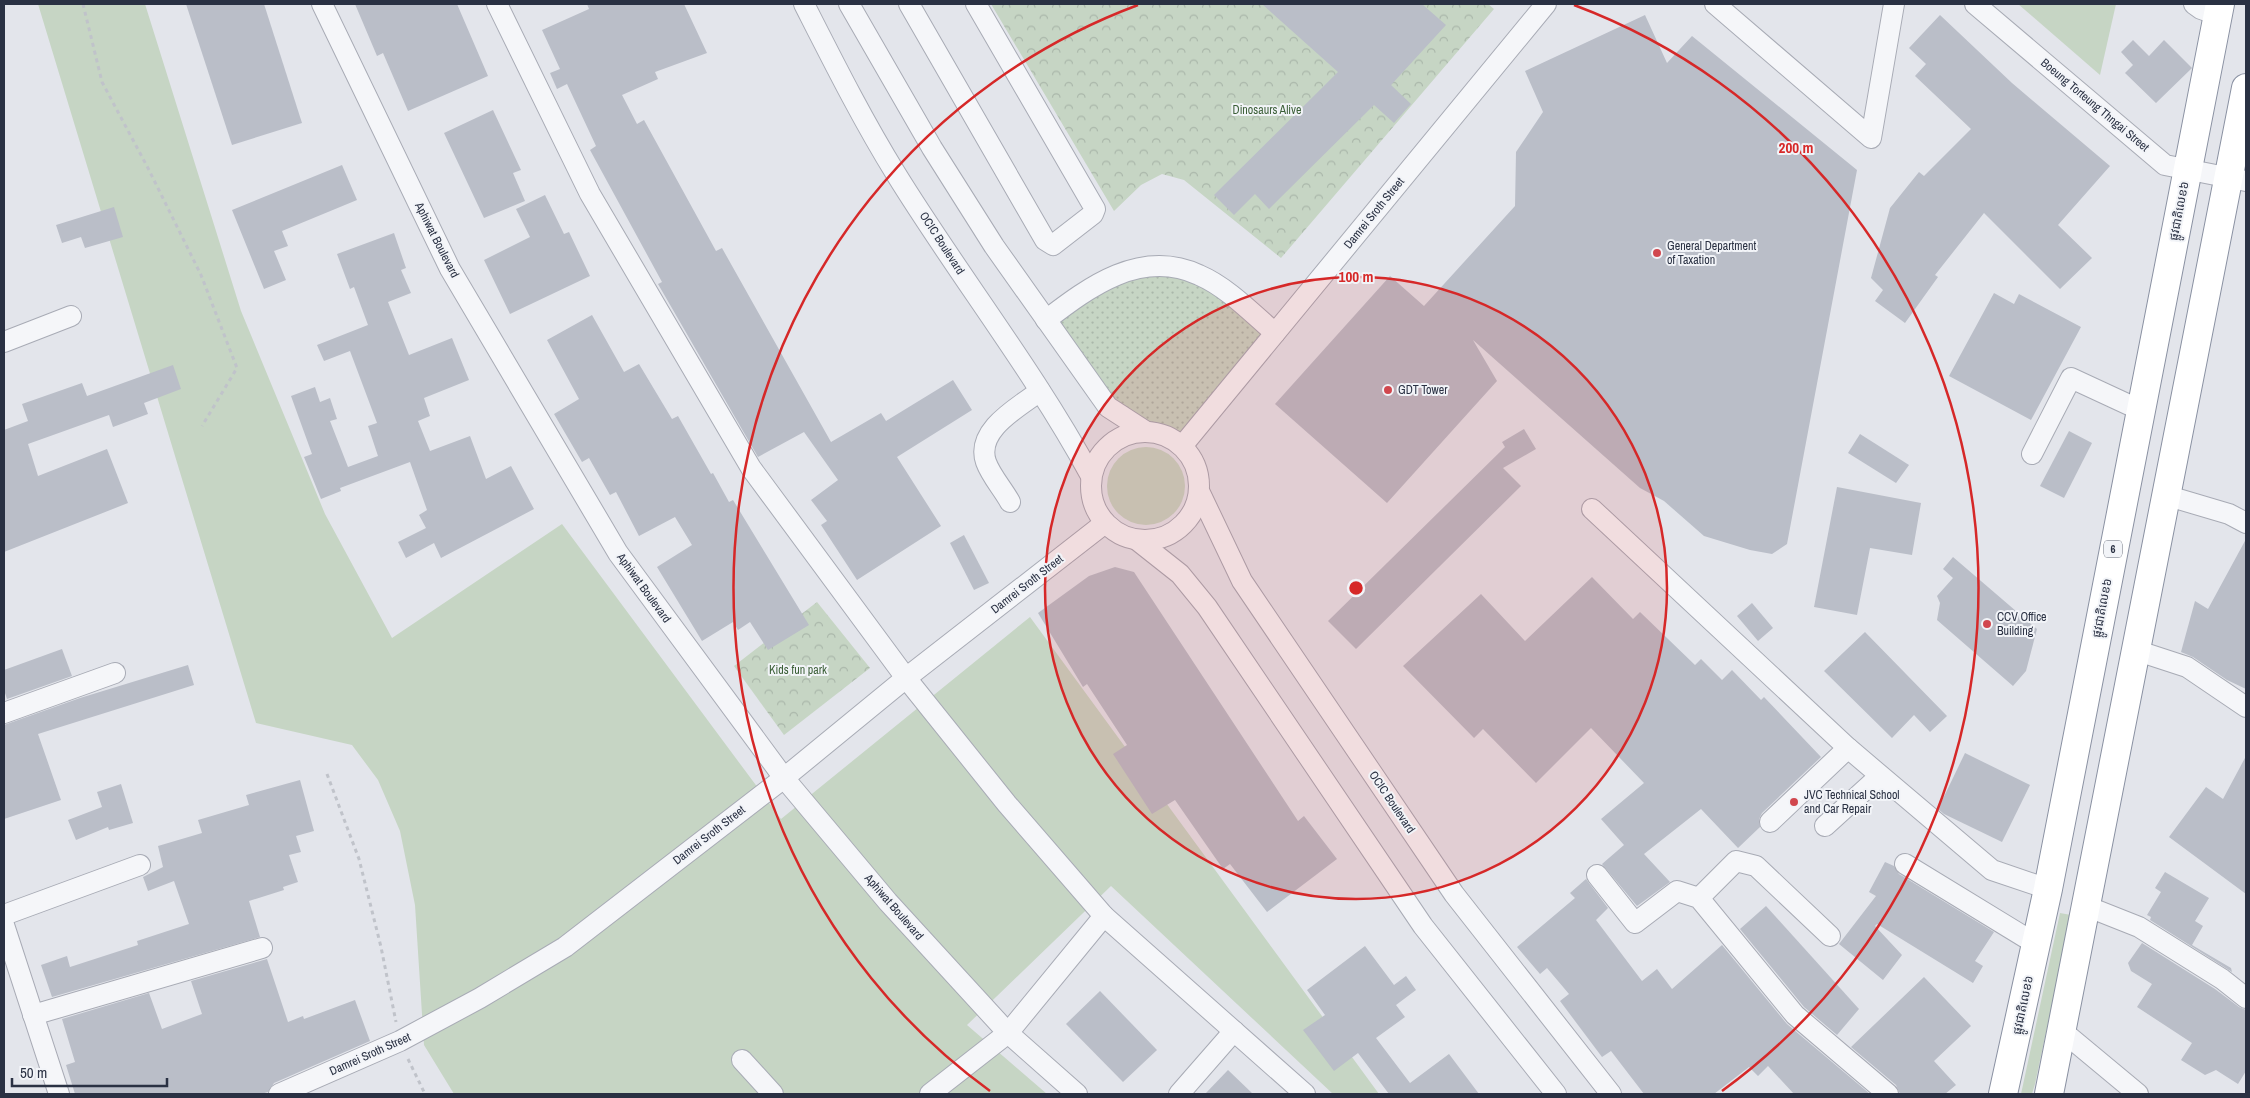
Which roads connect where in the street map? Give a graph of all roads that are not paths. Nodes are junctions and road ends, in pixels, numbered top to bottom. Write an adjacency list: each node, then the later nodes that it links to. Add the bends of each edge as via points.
1 (322, 4): 39 (street, Aphiwat Boulevard, via 450,269 618,554)
2 (498, 4): 34 (street, via 590,194 751,468)
3 (804, 4): 19 (street, OCIC Boulevard, via 896,173)
4 (849, 4): 16 (street, via 932,148)
5 (909, 4): 6 (street, via 1045,240 1053,245 1095,209)
6 (976, 4)
7 (1546, 4): 17 (street, Damrei Sroth Street)
8 (1715, 4): 9 (street, via 1871,138)
9 (1894, 4)
10 (1975, 4): 13 (street, Boeung Torteung Thngai Street, via 2165,165)
11 (2211, 7): 13 (highway, ផ្លូវជាតិលេខ៦ / 6)
12 (2246, 88): 14 (highway)
13 (2187, 170): 14 (street, Boeung Torteung Thngai Street); 20 (highway, ផ្លូវជាតិលេខ៦ / 6)
14 (2237, 179): 26 (highway)
15 (71, 316): 18 (street)
16 (1046, 320): 17 (street, via 1111,275 1169,266 1199,274); 21 (street, via 1108,407)
17 (1276, 333): 22 (street, Damrei Sroth Street)
18 (4, 342)
19 (1040, 391): 24 (street, OCIC Boulevard, via 1067,431); 27 (street, via 990,431 984,447 986,462)
20 (2140, 410): 23 (street, via 2071,378); 45 (highway, ផ្លូវជាតិលេខ៦ / 6)
21 (1145, 431): 22 (street, via 1165,435); 24 (street, via 1126,434 1110,444 1098,458)
22 (1183, 445): 25 (street, via 1193,459)
23 (2032, 454)
24 (1091, 476): 30 (street, via 1091,493)
25 (1200, 493): 31 (street, via 1192,513 1178,529 1159,539); 68 (street, OCIC Boulevard, via 1242,581 1454,894)
26 (2165, 495): 29 (street); 32 (highway)
27 (1010, 502)
28 (1592, 509): 37 (street)
29 (2246, 522)
30 (1105, 523): 31 (street, via 1114,531); 34 (street, Damrei Sroth Street)
31 (1137, 540): 67 (street, via 1180,574 1207,607 1423,926)
32 (2135, 650): 35 (street, via 2188,667); 47 (highway)
33 (115, 673): 36 (street)
34 (906, 678): 39 (street, Damrei Sroth Street); 49 (street, via 1007,804)
35 (2246, 707)
36 (4, 713)
37 (1848, 748): 38 (street); 40 (street)
38 (1880, 776): 41 (street); 45 (street, via 1992,870)
39 (784, 778): 58 (street, Aphiwat Boulevard, via 888,902); 61 (street, Damrei Sroth Street, via 565,947 400,1041)
40 (1770, 822)
41 (1825, 826)
42 (1904, 864): 52 (street)
43 (140, 865): 48 (street)
44 (1597, 875): 46 (street, via 1635,924 1678,892)
45 (2048, 889): 52 (highway, ផ្លូវជាតិលេខ៦ / 6)
46 (1699, 898): 51 (street, via 1736,861 1756,866); 69 (street, via 1795,1016)
47 (2086, 906): 54 (street, via 2139,927 2222,979); 56 (highway)
48 (4, 914)
49 (1104, 916): 57 (street); 58 (street)
50 (4, 925): 55 (street)
51 (1830, 936)
52 (2036, 944): 70 (highway, ផ្លូវជាតិលេខ៦ / 6)
53 (262, 948): 55 (street)
54 (2246, 998)
55 (33, 1015): 60 (street)
56 (2061, 1030): 71 (highway); 72 (street)
57 (1234, 1031): 65 (street); 66 (street)
58 (1008, 1033): 63 (street); 64 (street, Aphiwat Boulevard)
59 (742, 1060): 62 (street)
60 (59, 1094)
61 (279, 1094)
62 (773, 1094)
63 (930, 1094)
64 (1077, 1094)
65 (1179, 1094)
66 (1305, 1094)
67 (1556, 1094)
68 (1611, 1094)
69 (1888, 1094)
70 (2003, 1094)
71 (2049, 1094)
72 (2138, 1094)

